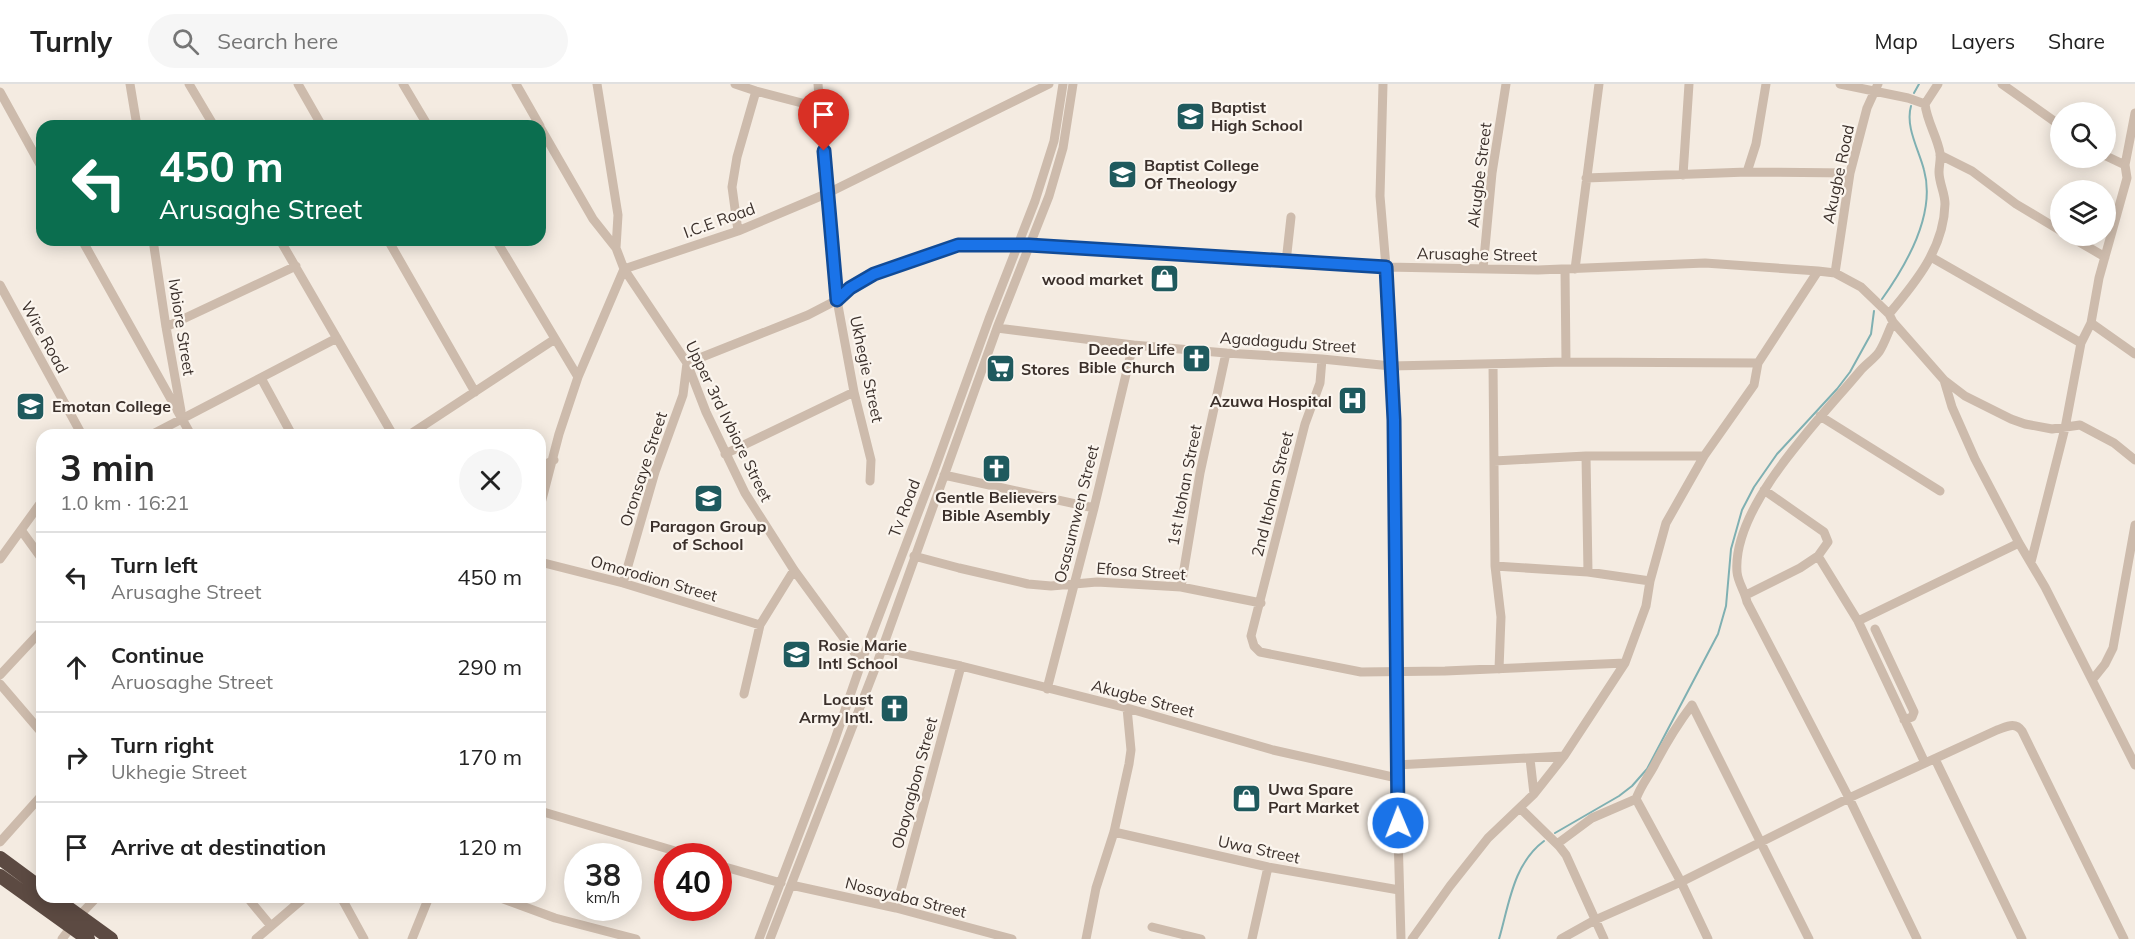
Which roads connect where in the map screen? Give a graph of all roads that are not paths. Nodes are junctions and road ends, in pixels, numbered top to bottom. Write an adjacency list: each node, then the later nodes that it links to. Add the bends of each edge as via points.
1 (130, 84): 27 (street)
2 (189, 84): 28 (street)
3 (298, 84): 29 (street)
4 (403, 84): 30 (street)
5 (516, 84): 31 (street, Upper 3rd Ivbiore Street)
6 (597, 84): 53 (street, via 618,215)
7 (735, 84): 21 (street)
8 (818, 84): 24 (street, Ukhegie Street)
9 (1049, 84): 42 (street, I.C.E Road)
10 (1063, 84): 46 (street, Tv Road, via 1054,141)
11 (1073, 84): 46 (street, Tv Road, via 1063,148 1049,196)
12 (1383, 84): 58 (street, via 1380,196)
13 (1506, 84): 60 (street, Akugbe Street)
14 (1599, 84): 40 (street)
15 (1689, 84): 39 (street)
16 (1766, 84): 37 (street)
17 (1840, 84): 20 (street)
18 (1938, 84): 23 (street)
19 (2002, 84): 26 (street)
20 (1877, 88): 23 (street); 38 (street, Akugbe Road, via 1867,108)
21 (756, 91): 24 (street); 45 (street, via 732,187)
22 (0, 92): 34 (street)
23 (1925, 104): 33 (street)
24 (821, 108): 42 (street, Ukhegie Street)
25 (2135, 114): 36 (street)
26 (2050, 118)
27 (135, 120)
28 (210, 120)
29 (319, 120)
30 (424, 120)
31 (537, 120)
32 (546, 137): 53 (street, Upper 3rd Ivbiore Street, via 593,219)
33 (1940, 155): 44 (street, via 1972,171); 54 (street, via 1944,218)
34 (36, 157)
35 (2116, 161): 36 (street)
36 (2125, 165): 41 (street)
37 (1747, 172): 38 (street); 39 (street)
38 (1850, 173): 63 (street, Akugbe Road)
39 (1683, 175): 40 (street)
40 (1586, 178): 61 (street)
41 (2131, 181): 55 (street)
42 (828, 193): 45 (street, I.C.E Road); 65 (street, Ukhegie Street)
43 (1291, 217): 56 (street)
44 (2050, 224)
45 (738, 231): 59 (street, I.C.E Road)
46 (1024, 245): 56 (street, Arusaghe Street); 65 (street, Arusaghe Street, via 958,245 874,274); 69 (street, Tv Road); 133 (street, Tv Road, via 989,319)
47 (85, 246): 88 (street)
48 (154, 246): 68 (street, Ivbiore Street)
49 (284, 246): 57 (street)
50 (391, 246): 85 (street)
51 (500, 246): 71 (street)
52 (2086, 246): 55 (street)
53 (616, 248): 59 (street, Upper 3rd Ivbiore Street)
54 (1931, 257): 66 (street); 72 (street)
55 (2105, 257): 67 (street)
56 (1286, 262): 58 (street, Arusaghe Street)
57 (296, 267): 68 (street); 70 (street)
58 (1386, 267): 60 (street, Arusaghe Street); 81 (street)
59 (624, 269): 78 (street, Upper 3rd Ivbiore Street); 82 (street)
60 (1483, 269): 61 (street, Arusaghe Street)
61 (1570, 269): 62 (street, Arusaghe Street, via 1705,263); 77 (street)
62 (1818, 271): 63 (street, Arusaghe Street); 79 (street)
63 (1835, 273): 66 (street, via 1861,287)
64 (0, 285): 90 (street, Wire Road)
65 (837, 300): 78 (street, Arusaghe Street); 86 (street, Ukhegie Street)
66 (1891, 318): 84 (street); 87 (street, via 1880,351)
67 (2091, 323): 72 (street); 75 (street)
68 (165, 327): 88 (street, Ivbiore Street)
69 (997, 328): 73 (street, Agadagudu Street); 103 (street, Tv Road)
70 (337, 338): 83 (street); 94 (street)
71 (555, 339): 82 (street); 85 (street)
72 (2081, 343): 89 (street)
73 (1133, 345): 74 (street, Agadagudu Street); 108 (street, Osasumwen Street)
74 (1226, 353): 76 (street, Agadagudu Street); 125 (street, 1st Itohan Street)
75 (2135, 354)
76 (1322, 359): 81 (street, Agadagudu Street); 127 (street, 2nd Itohan Street, via 1320,383 1305,424)
77 (1566, 362): 79 (street, Agadagudu Street); 80 (street, Agadagudu Street)
78 (687, 363): 96 (street, Upper 3rd Ivbiore Street); 123 (street, Oronsaye Street, via 683,395 655,472)
79 (1758, 363): 98 (street, via 1754,385)
80 (1493, 364): 81 (street, Agadagudu Street); 101 (street)
81 (1391, 366): 137 (street)
82 (578, 377): 99 (street)
83 (261, 378): 88 (street); 93 (street)
84 (1944, 380): 89 (street, via 1965,396 2011,419 2052,429); 112 (street, via 1975,459)
85 (475, 392): 95 (street)
86 (854, 392): 96 (street); 104 (street, Ukhegie Street, via 871,460)
87 (1820, 416): 106 (street); 107 (street)
88 (183, 419): 91 (street); 92 (street)
89 (2065, 428): 100 (street, via 2080,425 2114,443); 117 (street)
90 (78, 429)
91 (162, 429)
92 (188, 429)
93 (289, 429)
94 (390, 429)
95 (418, 429)
96 (725, 454): 120 (street, Upper 3rd Ivbiore Street)
97 (1586, 456): 98 (street); 101 (street); 121 (street)
98 (1704, 456): 122 (street, via 1666,523)
99 (554, 460): 102 (street); 105 (street)
100 (2135, 460)
101 (1494, 461): 119 (street)
102 (546, 464)
103 (944, 475): 108 (street); 114 (street, Tv Road)
104 (870, 480)
105 (546, 487)
106 (1764, 489): 115 (street, via 1824,532 1828,542); 126 (street, via 1740,543 1739,583)
107 (1940, 491)
108 (1094, 508): 124 (street, Osasumwen Street)
109 (36, 509): 111 (street)
110 (2135, 525): 139 (street, via 2113,648)
111 (21, 530): 113 (street); 116 (street)
112 (2019, 543): 117 (street); 128 (street)
113 (36, 551)
114 (914, 556): 124 (street, Efosa Street, via 1028,584); 132 (street, Tv Road)
115 (1818, 556): 126 (street); 128 (street)
116 (0, 559)
117 (2031, 562): 139 (street)
118 (546, 564): 123 (street, Omorodion Street)
119 (1495, 567): 121 (street); 136 (street, via 1501,617)
120 (794, 570): 129 (street); 133 (street, Upper 3rd Ivbiore Street)
121 (1588, 572): 122 (street)
122 (1650, 581): 134 (street, via 1646,606)
123 (623, 583): 129 (street, Omorodion Street)
124 (1074, 583): 125 (street, Efosa Street); 141 (street, Osasumwen Street)
125 (1180, 587): 127 (street, Efosa Street)
126 (1746, 595): 156 (street)
127 (1261, 603): 137 (street, 2nd Itohan Street, via 1251,636 1260,652 1361,672)
128 (1858, 621): 146 (street)
129 (760, 625): 142 (street)
130 (1875, 629): 146 (street, via 1914,712)
131 (36, 636): 138 (street)
132 (882, 649): 135 (street, Akugbe Street); 145 (street, Tv Road)
133 (862, 663): 144 (street, Tv Road)
134 (1625, 663): 136 (street, 2nd Itohan Street); 148 (street)
135 (961, 666): 141 (street, Akugbe Street); 183 (street, Obayagbon Street)
136 (1499, 669): 137 (street, 2nd Itohan Street)
137 (1397, 672): 152 (street)
138 (0, 675)
139 (2093, 679): 153 (street)
140 (0, 684): 147 (street)
141 (1047, 689): 143 (street, Akugbe Street)
142 (744, 694)
143 (1127, 708): 154 (street, Akugbe Street, via 1273,750); 161 (street, via 1131,750)
144 (845, 709): 145 (street); 171 (street, Tv Road)
145 (858, 712): 171 (street, Tv Road)
146 (1904, 720): 151 (street)
147 (36, 726)
148 (1564, 756): 149 (street); 155 (street)
149 (1530, 759): 152 (street); 155 (street)
150 (1935, 759): 151 (street); 208 (street); 209 (street, via 1997,730 2013,724 2019,726)
151 (1925, 763): 156 (street)
152 (1396, 765): 154 (street)
153 (2135, 765)
154 (1397, 778): 173 (street)
155 (1534, 794): 159 (street)
156 (1849, 798): 162 (street); 207 (street)
157 (1636, 799): 162 (street, via 1663,746 1692,705); 164 (street, via 1592,818); 170 (street)
158 (36, 802): 163 (street)
159 (1520, 808): 164 (street); 202 (street, via 1488,838)
160 (546, 814): 165 (street)
161 (1114, 832): 167 (street, Uwa Street); 198 (street, via 1096,888)
162 (1761, 841): 170 (street); 206 (street)
163 (0, 842)
164 (1557, 844): 184 (street, via 1566,855)
165 (654, 845)
166 (0, 858): 172 (highway)
167 (1268, 867): 173 (street, Uwa Street); 200 (street)
168 (732, 868): 171 (street, Nosayaba Street)
169 (0, 876): 174 (highway)
170 (1681, 882): 184 (street); 205 (street)
171 (786, 884): 183 (street, Nosayaba Street); 195 (street, Tv Road); 196 (street, Tv Road)
172 (36, 885)
173 (1399, 890): 201 (street)
174 (36, 898)
175 (44, 903): 185 (highway)
176 (58, 903): 185 (highway)
177 (92, 903): 185 (street)
178 (252, 903): 186 (street)
179 (298, 903): 186 (street)
180 (344, 903): 192 (street)
181 (427, 903): 193 (street)
182 (514, 903): 194 (street)
183 (896, 908): 197 (street, Nosayaba Street)
184 (1595, 920): 203 (street); 204 (street)
185 (75, 922): 188 (street); 189 (highway); 190 (highway)
186 (271, 926): 191 (street)
187 (1152, 927): 199 (street)
188 (62, 939)
189 (88, 939)
190 (111, 939)
191 (256, 939)
192 (364, 939)
193 (412, 939)
194 (636, 939)
195 (759, 939)
196 (770, 939)
197 (1012, 939)
198 (1086, 939)
199 (1201, 939)
200 (1252, 939)
201 (1401, 939)
202 (1412, 939)
203 (1561, 939)
204 (1604, 939)
205 (1708, 939)
206 (1809, 939)
207 (1917, 939)
208 (2022, 939)
209 (2124, 939)

